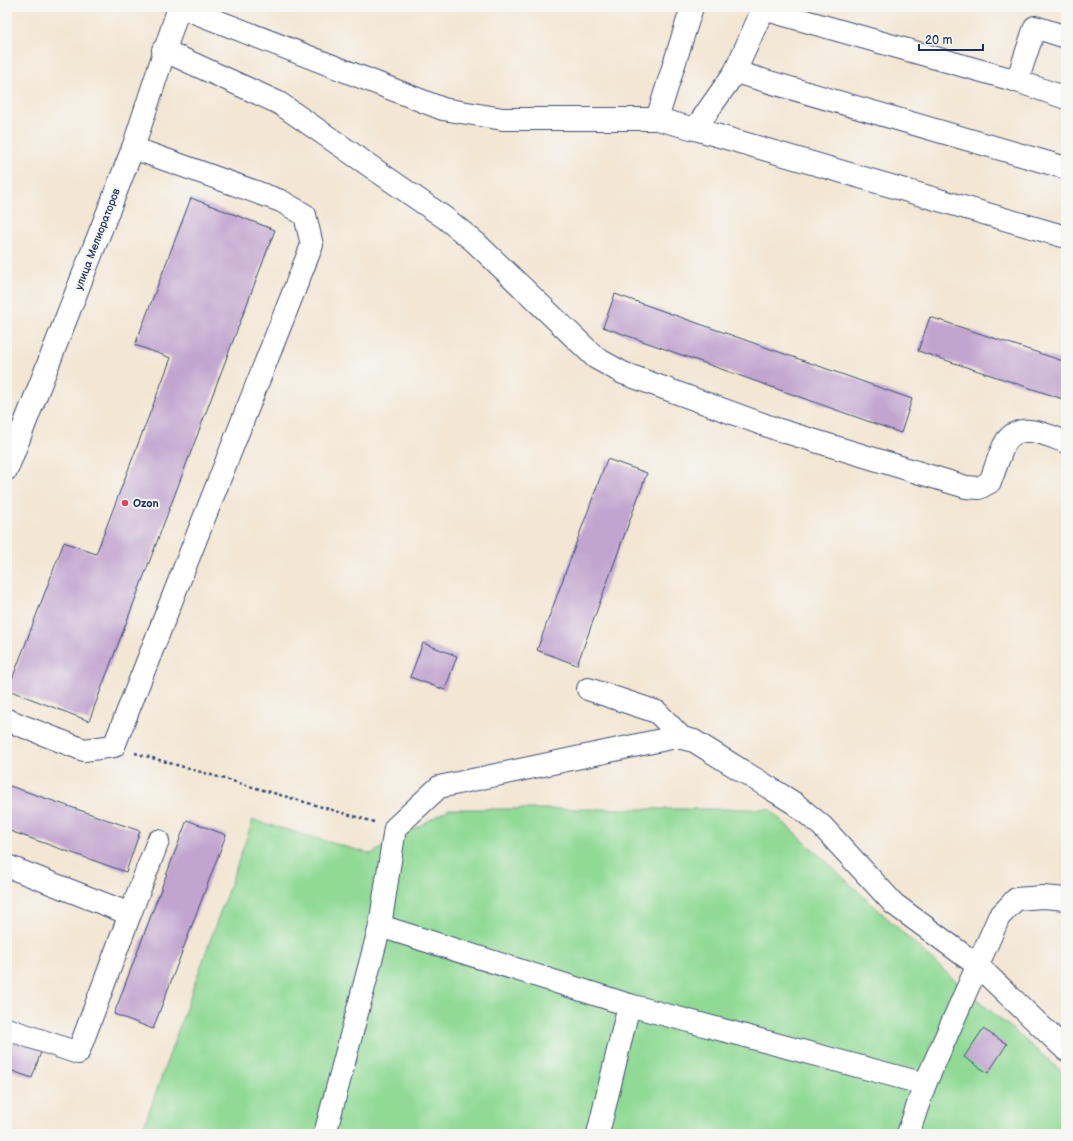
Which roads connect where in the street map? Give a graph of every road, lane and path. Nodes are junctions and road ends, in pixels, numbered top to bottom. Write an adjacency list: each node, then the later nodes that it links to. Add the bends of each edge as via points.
1 (180, 7): 4 (street, улица Мелиораторов); 8 (street, via 443,109 503,120)
2 (692, 7): 8 (street)
3 (1066, 37): 6 (street, via 1035,27)
4 (163, 50): 10 (street, улица Мелиораторов); 13 (street, via 279,103 445,218 476,242 596,358 623,373 776,429 966,487 979,488 990,482 1007,439 1018,432 1037,432)
5 (735, 72): 6 (street, via 762,9); 9 (street); 11 (street)
6 (1017, 81): 7 (street)
7 (1066, 98)
8 (657, 120): 9 (street)
9 (694, 129): 12 (street)
10 (133, 148): 14 (street, улица Мелиораторов); 18 (street, via 281,201 305,215 312,245)
11 (1066, 168)
12 (1066, 237)
13 (1066, 442)
14 (7, 469)
15 (588, 689): 17 (street, via 657,712)
16 (7, 720): 18 (street, via 84,750)
17 (682, 738): 19 (street, via 671,738 439,787); 25 (street, via 694,741 794,803 822,826 894,904)
18 (114, 746): 19 (path)
19 (395, 828): 24 (street)
20 (158, 842): 23 (street)
21 (7, 866): 23 (street)
22 (1066, 898): 25 (street, via 1016,900 999,917)
23 (130, 914): 27 (street, via 78,1053)
24 (380, 926): 26 (street); 30 (street)
25 (977, 965): 28 (street); 29 (street)
26 (629, 1005): 29 (street); 31 (street)
27 (7, 1029)
28 (1066, 1050)
29 (925, 1084): 32 (street)
30 (324, 1134)
31 (598, 1134)
32 (908, 1134)

